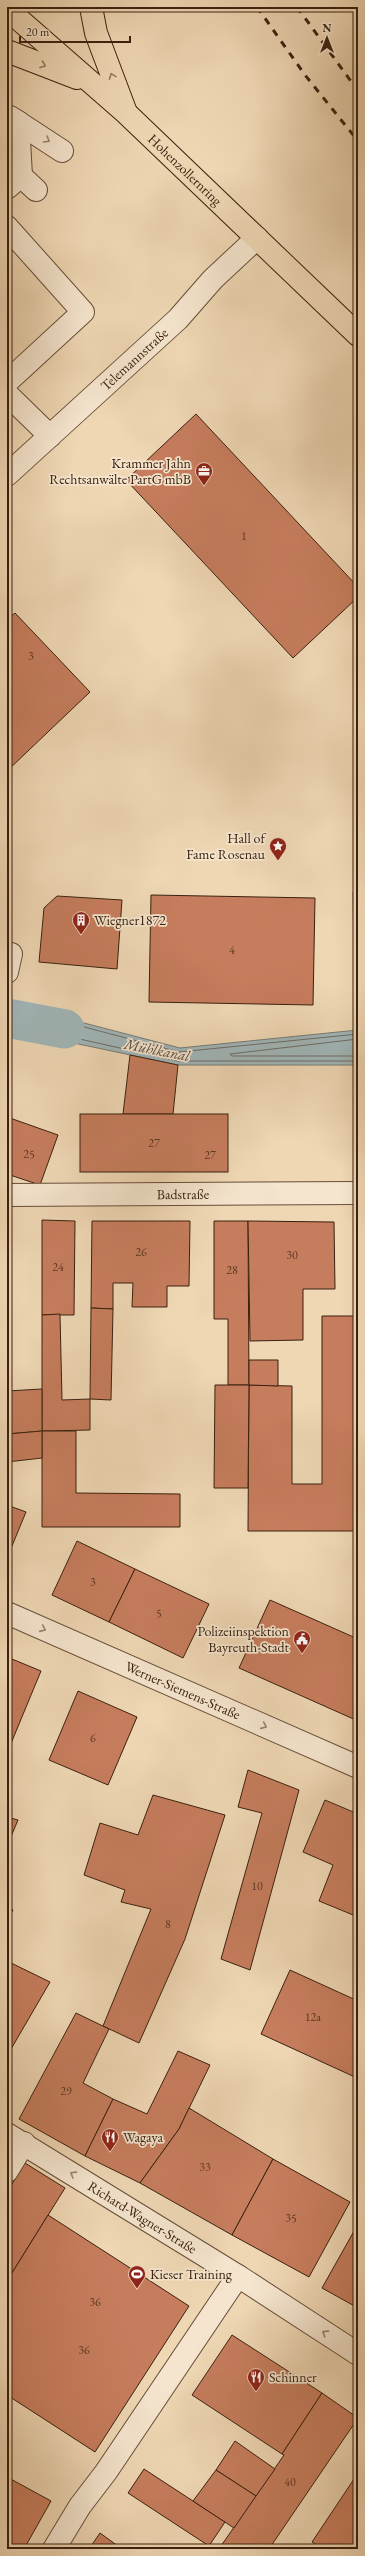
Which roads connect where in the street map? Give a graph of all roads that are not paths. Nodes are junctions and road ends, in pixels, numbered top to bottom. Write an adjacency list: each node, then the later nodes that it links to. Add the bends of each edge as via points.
1 (91, 7): 5 (main road, one-way to 1, via 96,33)
2 (7, 9): 4 (main road, Hohenzollernring)
3 (7, 51): 4 (main road, one-way to 4)
4 (91, 83): 5 (main road, Hohenzollernring)
5 (126, 113): 10 (main road, Hohenzollernring)
6 (11, 123): 7 (street, one-way to 7); 8 (street)
7 (62, 151)
8 (18, 181)
9 (7, 227): 12 (street, via 83,312)
10 (257, 238): 11 (main road, Hohenzollernring); 14 (street, Telemannstraße, via 213,279 178,319)
11 (358, 335)
12 (7, 382)
13 (7, 394): 14 (street)
14 (50, 436): 15 (street, Telemannstraße)
15 (7, 475)
16 (358, 1193): 17 (street, Badstraße)
17 (7, 1194)
18 (7, 1613): 19 (street, Werner-Siemens-Straße, one-way to 19)
19 (358, 1767)
20 (15, 2139): 21 (street); 22 (street, Richard-Wagner-Straße, one-way to 20)
21 (7, 2171)
22 (238, 2276): 23 (street, Richard-Wagner-Straße, one-way to 22); 24 (street, via 106,2472 80,2506)
23 (358, 2354)
24 (54, 2549)

